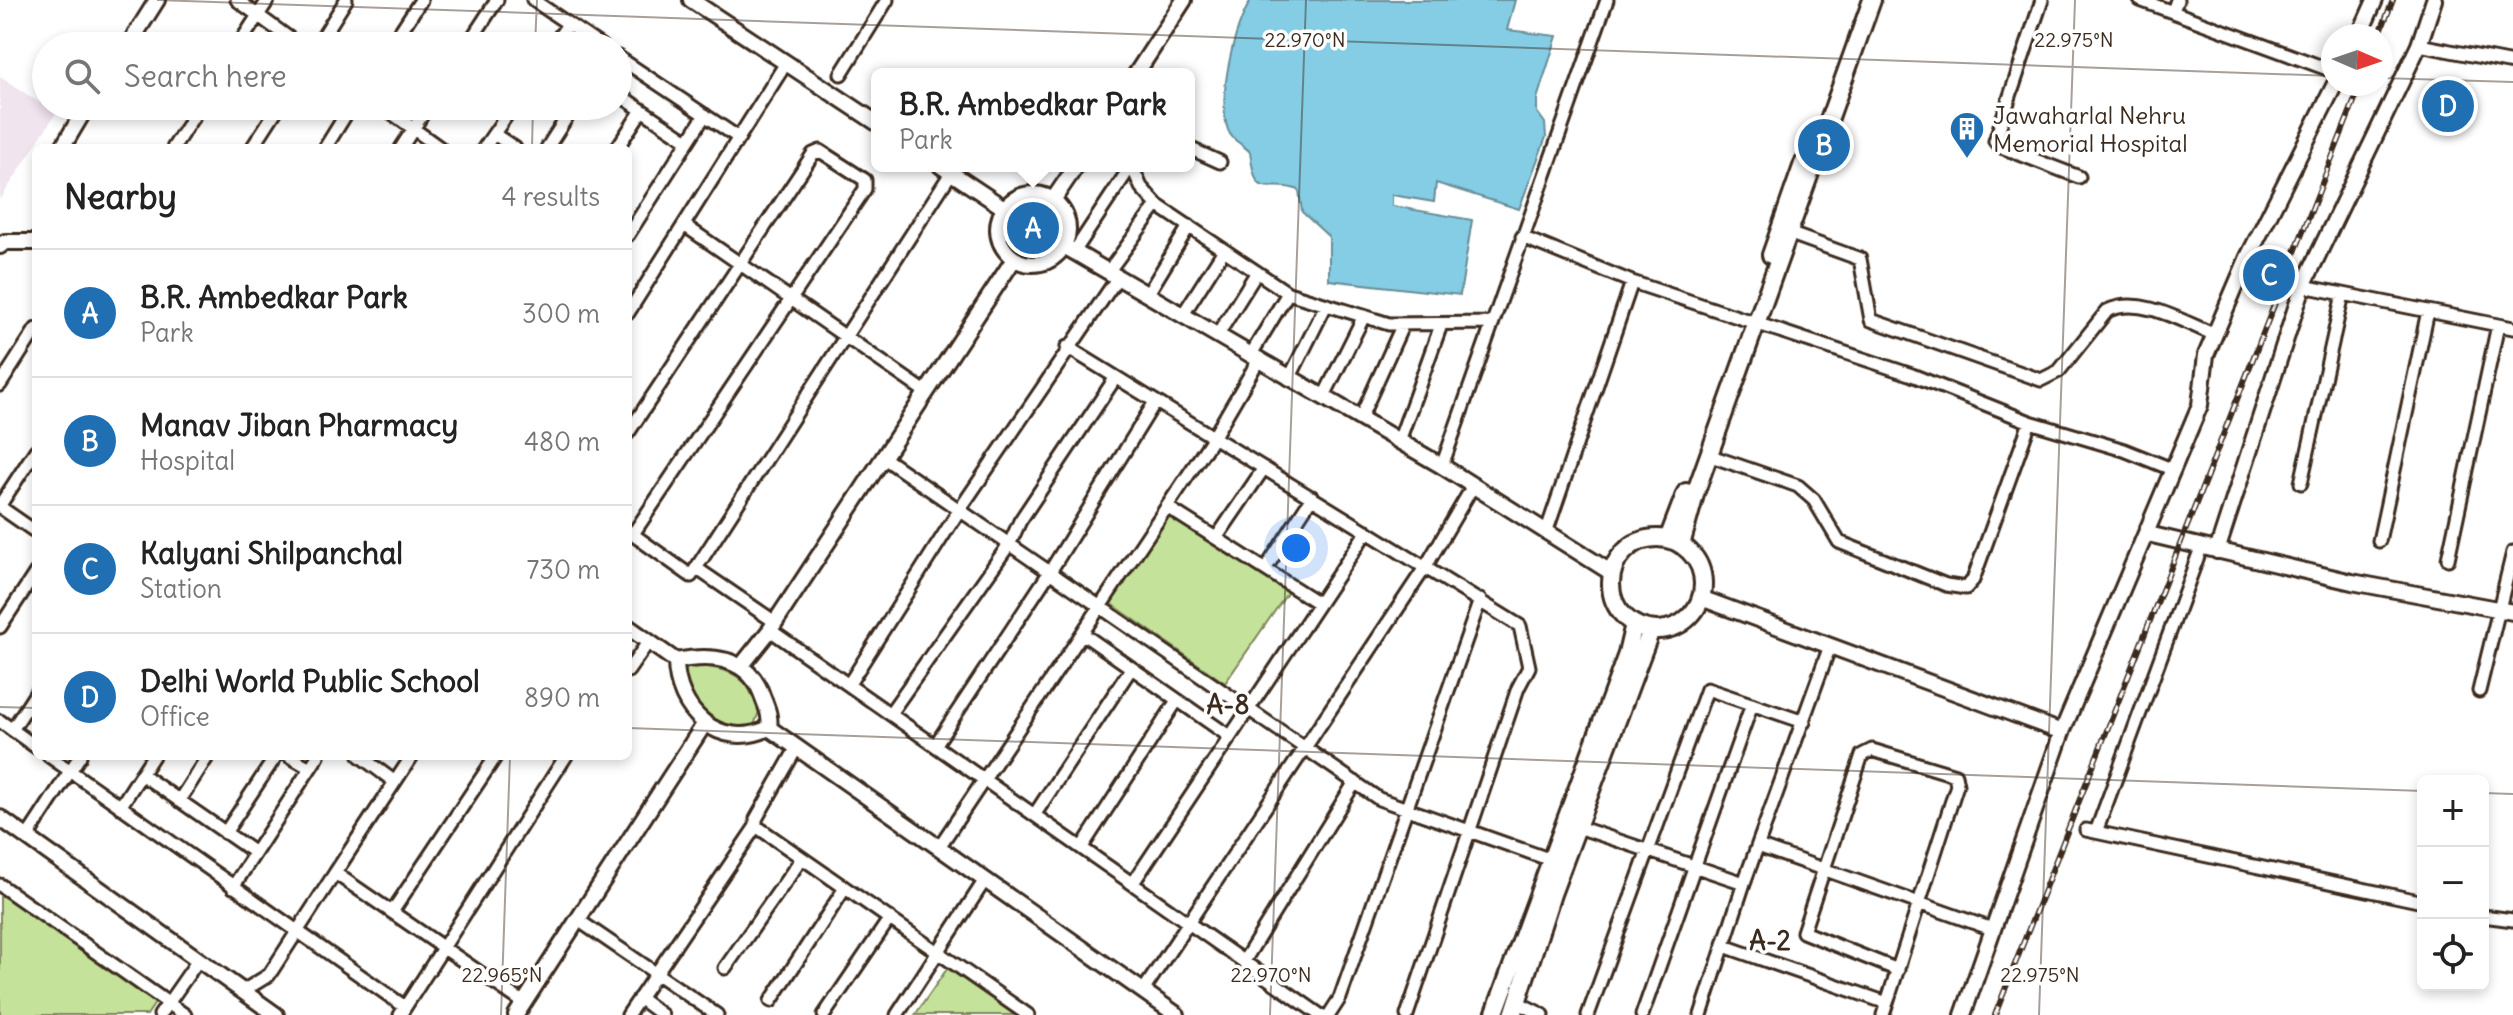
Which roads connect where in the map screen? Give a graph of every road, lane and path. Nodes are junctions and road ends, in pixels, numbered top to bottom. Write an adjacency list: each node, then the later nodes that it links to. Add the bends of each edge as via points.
1 (157, 0): 22 (street)
2 (237, 0): 19 (street)
3 (268, 0): 19 (street)
4 (346, 0): 25 (street)
5 (421, 0): 26 (street)
6 (497, 0): 27 (street)
7 (533, 0): 20 (street)
8 (691, 0): 32 (street)
9 (887, 0): 38 (street)
10 (1184, 0): 31 (street)
11 (1607, 0): 81 (street)
12 (1861, 0): 103 (main road)
13 (1872, 0): 80 (main road)
14 (2042, 0): 73 (street, via 1995,141)
15 (2140, 0): 18 (street)
16 (2375, 0): 21 (street)
17 (2434, 0): 30 (street)
18 (2175, 6): 35 (street)
19 (258, 15): 23 (street); 24 (street)
20 (568, 24): 28 (street); 29 (street)
21 (2364, 24)
22 (137, 32)
23 (247, 32)
24 (281, 32)
25 (326, 32)
26 (400, 32)
27 (476, 32)
28 (563, 32)
29 (580, 32)
30 (2419, 45): 33 (street); 91 (street)
31 (1148, 55): 36 (street); 37 (street)
32 (786, 63): 43 (street); 54 (street)
33 (2513, 63)
34 (632, 66): 42 (street)
35 (2321, 66)
36 (1140, 68)
37 (1145, 68)
38 (841, 74)
39 (2329, 96): 110 (street)
40 (632, 103): 41 (street)
41 (642, 110): 55 (street); 65 (street)
42 (705, 115): 54 (street); 55 (street)
43 (871, 119)
44 (79, 120): 56 (street)
45 (191, 120): 57 (street)
46 (270, 120): 58 (street)
47 (342, 120): 59 (street)
48 (401, 120): 52 (street)
49 (419, 120): 52 (street)
50 (504, 120): 53 (street)
51 (565, 120): 64 (street)
52 (413, 129): 60 (street); 61 (street)
53 (494, 134): 62 (street); 63 (street)
54 (739, 138): 77 (street)
55 (688, 141): 79 (street)
56 (64, 144)
57 (176, 144)
58 (255, 144)
59 (327, 144)
60 (404, 144)
61 (434, 144)
62 (487, 144)
63 (509, 144)
64 (550, 144)
65 (620, 144)
66 (1195, 151): 67 (street)
67 (1220, 162)
68 (944, 172): 112 (street)
69 (950, 172): 76 (street)
70 (1072, 172): 74 (street)
71 (1127, 172): 84 (street)
72 (1134, 172): 75 (street)
73 (2079, 177)
74 (1053, 200): 76 (street, via 1027,194); 84 (street, via 1067,221)
75 (1157, 205): 78 (street); 89 (street)
76 (1004, 208): 86 (street, via 998,232)
77 (684, 225): 87 (street); 95 (street)
78 (1189, 226): 85 (street); 96 (street)
79 (632, 228)
80 (1791, 234): 103 (main road); 110 (street, via 1860,259 1871,320 2041,380 2059,371 2107,311 2117,306 2142,306)
81 (1522, 237): 90 (street); 104 (street)
82 (32, 242): 83 (street)
83 (0, 246)
84 (1069, 249): 86 (street, via 1039,264); 89 (street)
85 (1224, 250): 88 (street); 101 (street)
86 (1014, 259): 118 (street)
87 (739, 263): 97 (street); 97 (street, via 813,154 820,151 865,180 865,189); 123 (street)
88 (1257, 272): 93 (street); 111 (street)
89 (1113, 275): 96 (street); 113 (street)
90 (1632, 282): 103 (street); 142 (street)
91 (2303, 286): 94 (street); 149 (street)
92 (632, 289): 95 (street)
93 (1288, 293): 98 (street); 114 (street)
94 (2343, 294): 100 (street); 132 (street)
95 (640, 295): 99 (street)
96 (1147, 295): 101 (street)
97 (789, 297): 112 (street); 139 (street)
98 (1326, 305): 102 (street); 116 (street)
99 (632, 307)
100 (2428, 311): 107 (street); 145 (street)
101 (1182, 316): 111 (street)
102 (1364, 316): 105 (street); 119 (street)
103 (1753, 320): 122 (street); 126 (main road); 146 (main road)
104 (1491, 323): 106 (street); 129 (street)
105 (1403, 324): 106 (street); 121 (street)
106 (1441, 325): 125 (street)
107 (2498, 325): 108 (street); 151 (street)
108 (2513, 328)
109 (32, 335): 117 (street)
110 (2215, 335): 131 (street, via 2206,355 2200,405)
111 (1217, 336): 114 (street)
112 (846, 337): 118 (street); 153 (street)
113 (1067, 347): 115 (street); 137 (street)
114 (1254, 359): 116 (street); 124 (street)
115 (1116, 377): 120 (street); 147 (street)
116 (1289, 379): 119 (street)
117 (0, 385)
118 (927, 393): 128 (street)
119 (1323, 398): 121 (street)
120 (1155, 402): 124 (street); 155 (street)
121 (1360, 419): 125 (street)
122 (2030, 422): 126 (street, via 1966,588 1839,542 1814,500 1798,486); 131 (street)
123 (632, 427)
124 (1213, 438): 130 (street); 136 (street)
125 (1399, 441): 129 (street)
126 (1708, 455): 146 (main road)
127 (32, 457): 135 (street)
128 (884, 458): 137 (street); 164 (street)
129 (1442, 466): 133 (street)
130 (1264, 468): 134 (street); 144 (street)
131 (2174, 470): 143 (street)
132 (2301, 483)
133 (1473, 486): 142 (street); 152 (street)
134 (1312, 497): 140 (street); 154 (street)
135 (0, 507): 138 (street)
136 (1167, 507): 144 (street); 161 (street)
137 (960, 509): 147 (street); 175 (street)
138 (32, 529)
139 (632, 531)
140 (1367, 531): 152 (street); 160 (street)
141 (632, 533): 153 (street, via 691,576)
142 (1546, 533): 156 (street)
143 (2148, 534): 148 (street); 187 (street)
144 (1217, 537): 154 (street)
145 (2379, 541)
146 (1675, 542): 156 (main road, via 1639,541 1627,549); 158 (main road, via 1700,567)
147 (1010, 543): 155 (street); 181 (street)
148 (2201, 548): 149 (street); 236 (street, via 2091,831)
149 (2217, 551): 162 (street)
150 (2513, 552): 162 (street)
151 (2448, 559)
152 (1426, 566): 159 (street); 191 (street)
153 (696, 568): 164 (street)
154 (1266, 568): 160 (street)
155 (1051, 570): 161 (street); 190 (street)
156 (1612, 573): 163 (main road, via 1616,604)
157 (32, 578): 165 (street)
158 (1701, 598): 167 (main road, via 1696,610 1676,626); 170 (street)
159 (1480, 600): 212 (street); 217 (street, via 1520,626 1529,667)
160 (1318, 603): 180 (street)
161 (1101, 604): 168 (street); 180 (street)
162 (2506, 611): 176 (street)
163 (1634, 624): 167 (main road); 226 (main road)
164 (773, 626): 173 (street); 175 (street)
165 (0, 627)
166 (632, 630): 169 (street)
167 (1651, 630): 216 (main road)
168 (1083, 634): 174 (street); 207 (street)
169 (649, 641): 171 (street); 172 (street)
170 (1830, 646): 183 (street); 187 (street)
171 (676, 661): 173 (street, via 695,657); 184 (street, via 680,692)
172 (632, 665)
173 (742, 665): 185 (street, via 761,691)
174 (1130, 670): 178 (street); 213 (street)
175 (849, 684): 181 (street)
176 (2479, 691)
177 (32, 699): 186 (street)
178 (1176, 702): 188 (street); 222 (street)
179 (1752, 704): 183 (street); 223 (street, via 1707,689); 227 (street)
180 (1248, 707): 188 (street); 191 (street)
181 (891, 712): 190 (street)
182 (0, 721): 186 (street)
183 (1804, 722): 220 (street)
184 (705, 723): 185 (street, via 739,733 758,734); 241 (street)
185 (769, 728): 192 (street)
186 (12, 730): 189 (street)
187 (2062, 732): 244 (street)
188 (1229, 736): 231 (street)
189 (32, 744)
190 (936, 744): 207 (street)
191 (1303, 746): 209 (street); 243 (street)
192 (796, 749): 215 (street); 221 (street)
193 (55, 760): 205 (street)
194 (77, 760): 205 (street)
195 (150, 760): 206 (street)
196 (205, 760): 210 (street)
197 (273, 760): 218 (street)
198 (296, 760): 204 (street)
199 (315, 760): 204 (street)
200 (365, 760): 208 (street)
201 (409, 760): 208 (street)
202 (493, 760): 238 (street)
203 (563, 760): 247 (street)
204 (310, 768): 224 (street)
205 (70, 771): 211 (street); 219 (street)
206 (141, 774): 210 (street); 211 (street)
207 (986, 779): 213 (street); 221 (street)
208 (395, 782): 229 (street)
209 (1355, 782): 212 (street); 250 (street)
210 (179, 801): 218 (street)
211 (120, 807): 234 (street)
212 (1408, 811): 217 (street); 274 (street, via 1340,998)
213 (1035, 814): 222 (street)
214 (0, 818): 219 (street)
215 (756, 826): 225 (street); 253 (street)
216 (1578, 827): 223 (street); 226 (main road)
217 (1468, 832): 226 (street); 275 (street)
218 (225, 833): 224 (street)
219 (27, 837): 249 (street)
220 (1758, 846): 228 (street); 232 (street)
221 (939, 847): 230 (street)
222 (1082, 847): 231 (street)
223 (1648, 850): 227 (street); 278 (street)
224 (255, 853): 234 (street)
225 (802, 858): 235 (street); 251 (street)
226 (1556, 862): 259 (main road); 276 (main road)
227 (1696, 867): 232 (street); 279 (street)
228 (1821, 870): 237 (street); 237 (street, via 1862,755 1872,750 1955,775 1957,785); 252 (street, via 1803,932)
229 (335, 873): 238 (street); 245 (street)
230 (985, 880): 248 (street); 255 (street)
231 (1133, 883): 243 (street)
232 (1744, 883): 246 (street)
233 (0, 885): 258 (street)
234 (233, 887): 245 (street)
235 (845, 888): 240 (street); 257 (street)
236 (2417, 901)
237 (1921, 904): 244 (street); 252 (street)
238 (392, 912): 247 (street)
239 (2489, 917): 242 (street)
240 (890, 918): 248 (street); 269 (street)
241 (578, 920): 253 (street); 260 (street)
242 (2513, 920)
243 (1188, 922): 250 (street); 255 (street)
244 (1992, 929): 281 (street)
245 (297, 932): 254 (street, via 269,975); 262 (street)
246 (1724, 946): 261 (street); 280 (street)
247 (443, 948): 260 (street); 262 (street)
248 (938, 952): 270 (street); 271 (street)
249 (199, 959): 254 (street); 258 (street)
250 (1244, 961): 273 (street)
251 (725, 968)
252 (1898, 970): 261 (street)
253 (657, 972): 256 (street); 268 (street)
254 (243, 991): 265 (street)
255 (1143, 991): 272 (street)
256 (639, 998): 266 (street); 267 (street)
257 (771, 1001)
258 (169, 1003): 263 (street); 264 (street)
259 (1515, 1008): 277 (street)
260 (520, 1009)
261 (1885, 1009)
262 (402, 1011)
263 (160, 1015)
264 (185, 1015)
265 (276, 1015)
266 (628, 1015)
267 (662, 1015)
268 (717, 1015)
269 (824, 1015)
270 (897, 1015)
271 (1028, 1015)
272 (1177, 1015)
273 (1320, 1015)
274 (1329, 1015)
275 (1407, 1015)
276 (1494, 1015)
277 (1543, 1015)
278 (1588, 1015)
279 (1642, 1015)
280 (1701, 1015)
281 (1963, 1015)

